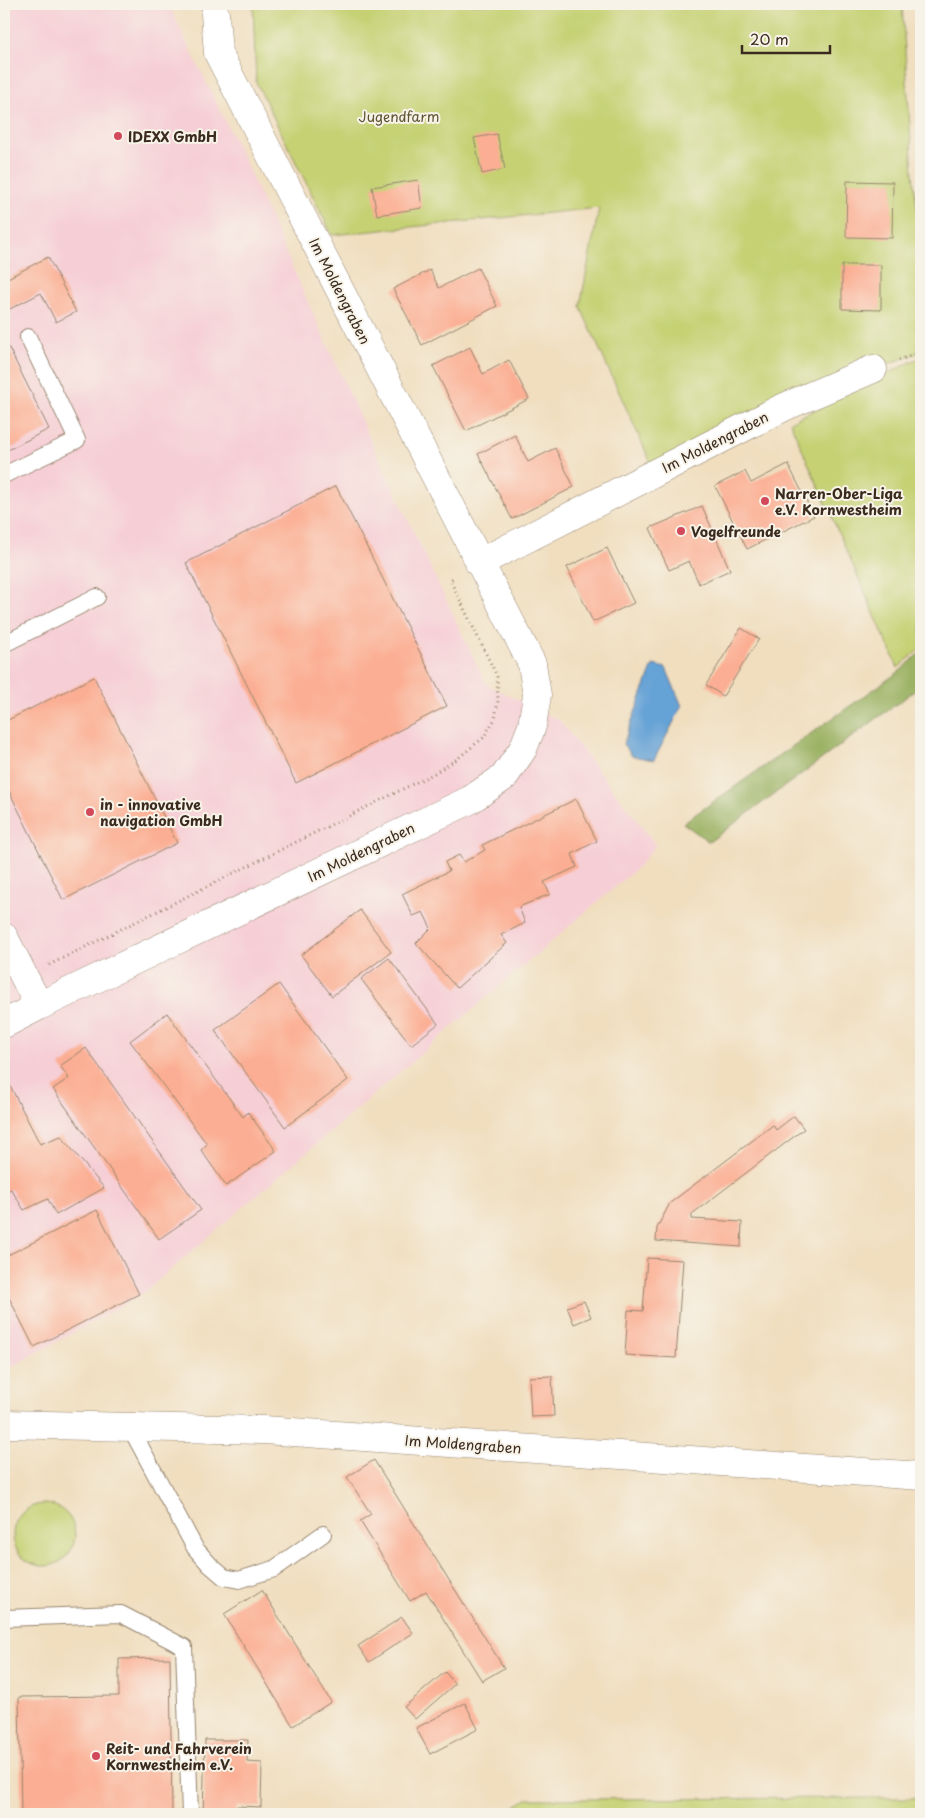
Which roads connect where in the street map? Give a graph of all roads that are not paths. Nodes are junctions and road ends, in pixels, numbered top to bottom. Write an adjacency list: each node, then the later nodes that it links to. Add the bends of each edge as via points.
1 (215, 14): 5 (street, Im Moldengraben, via 218,53)
2 (28, 337): 4 (lane, via 77,440)
3 (873, 369): 5 (street, Im Moldengraben, via 782,408)
4 (4, 475)
5 (479, 563): 9 (street, Im Moldengraben, via 532,664 537,695 532,726 523,749 504,777 470,800)
6 (96, 597): 7 (lane)
7 (4, 644)
8 (4, 937): 9 (street)
9 (39, 1006): 10 (street, Im Moldengraben)
10 (4, 1024)
11 (4, 1424): 12 (street, Im Moldengraben)
12 (130, 1427): 13 (street, Im Moldengraben, via 264,1430); 14 (lane, via 195,1548 224,1577 239,1580 274,1569)
13 (921, 1476)
14 (323, 1534)
15 (4, 1618): 16 (lane, via 121,1614 184,1647)
16 (190, 1814)

